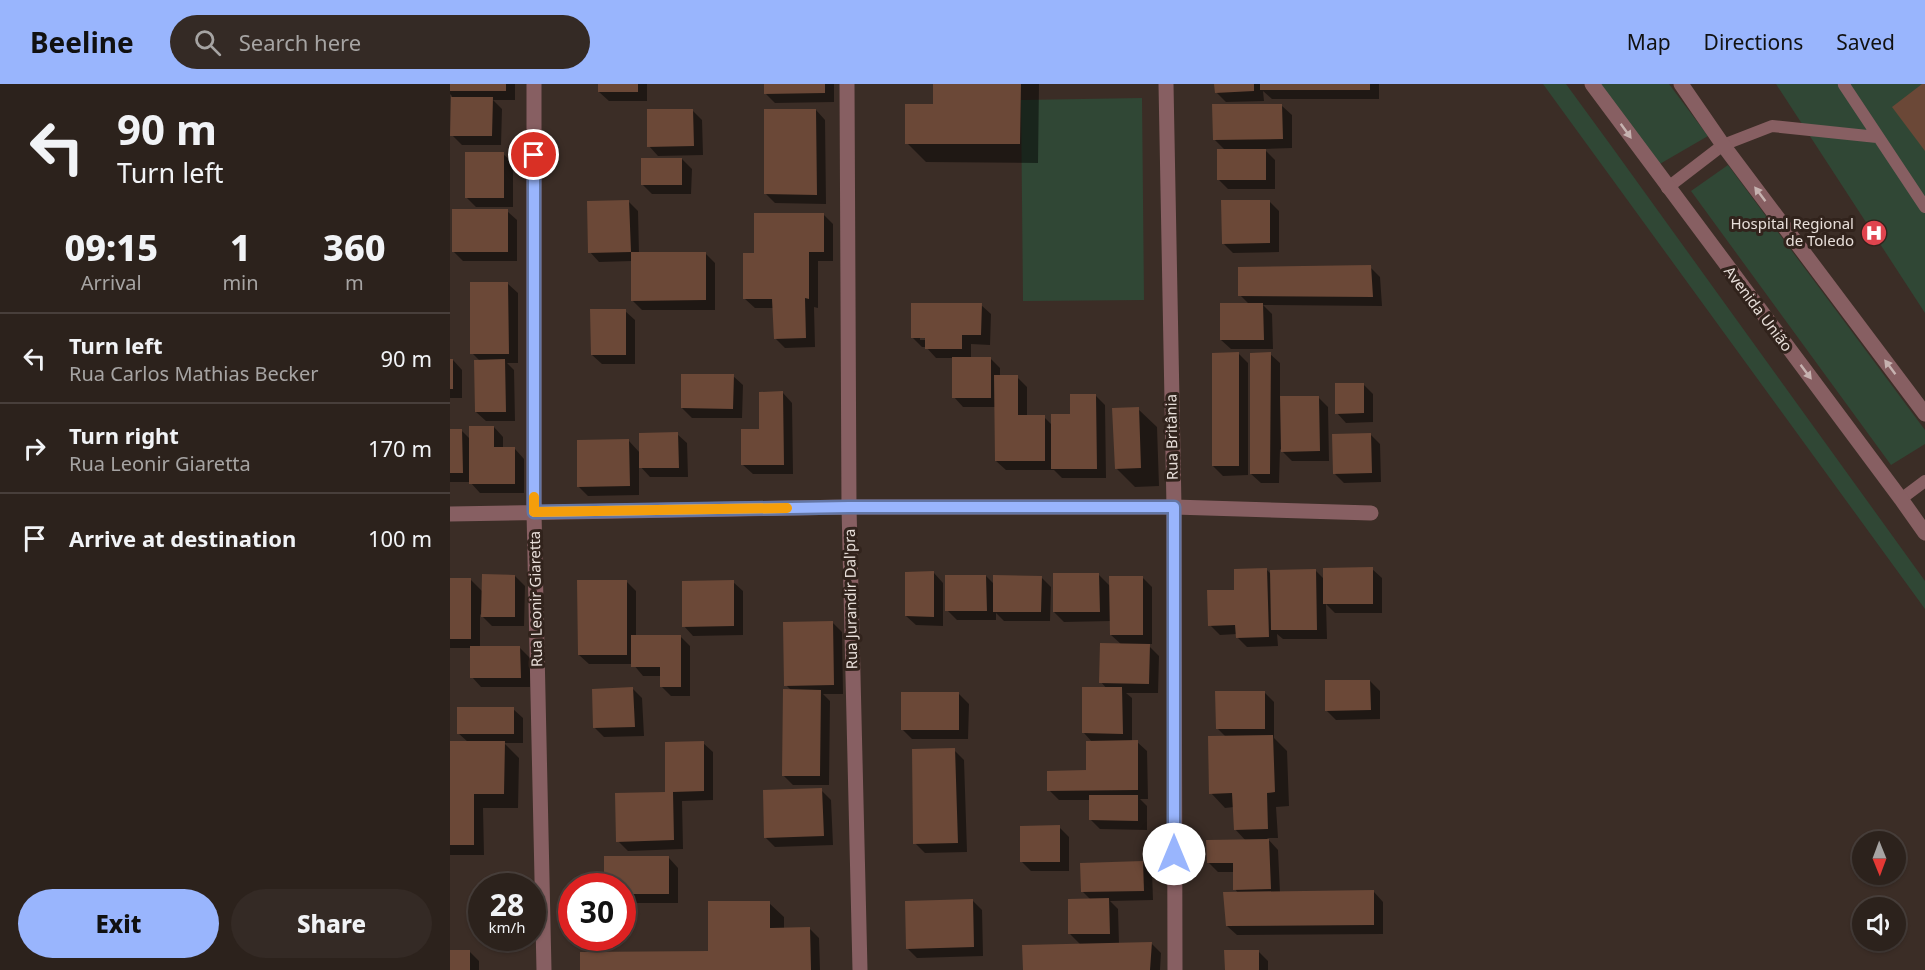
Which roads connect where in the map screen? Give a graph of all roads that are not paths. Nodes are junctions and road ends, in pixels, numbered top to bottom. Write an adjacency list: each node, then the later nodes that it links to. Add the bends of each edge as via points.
1 (534, 84): 16 (street, Rua Leonir Giaretta)
2 (847, 84): 14 (street, Rua Jurandir Dal'pra)
3 (1166, 84): 15 (street, Rua Britânia)
4 (1592, 84): 9 (street, Avenida União, one-way to 9)
5 (1681, 84): 8 (street)
6 (1845, 84): 7 (lane)
7 (1877, 137): 8 (lane, via 1772,126); 10 (lane)
8 (1723, 145): 9 (lane); 11 (street, one-way to 8)
9 (1667, 188): 13 (street, Avenida União, one-way to 13)
10 (1925, 207)
11 (1925, 414)
12 (1925, 481): 13 (lane)
13 (1902, 499): 19 (street, Avenida União)
14 (849, 507): 15 (street); 16 (street); 21 (street, Rua Jurandir Dal'pra)
15 (1174, 507): 17 (street); 22 (street, Rua Britânia)
16 (534, 512): 18 (street); 20 (street, Rua Leonir Giaretta)
17 (1371, 513)
18 (450, 514)
19 (1925, 533)
20 (543, 970)
21 (860, 970)
22 (1175, 970)

